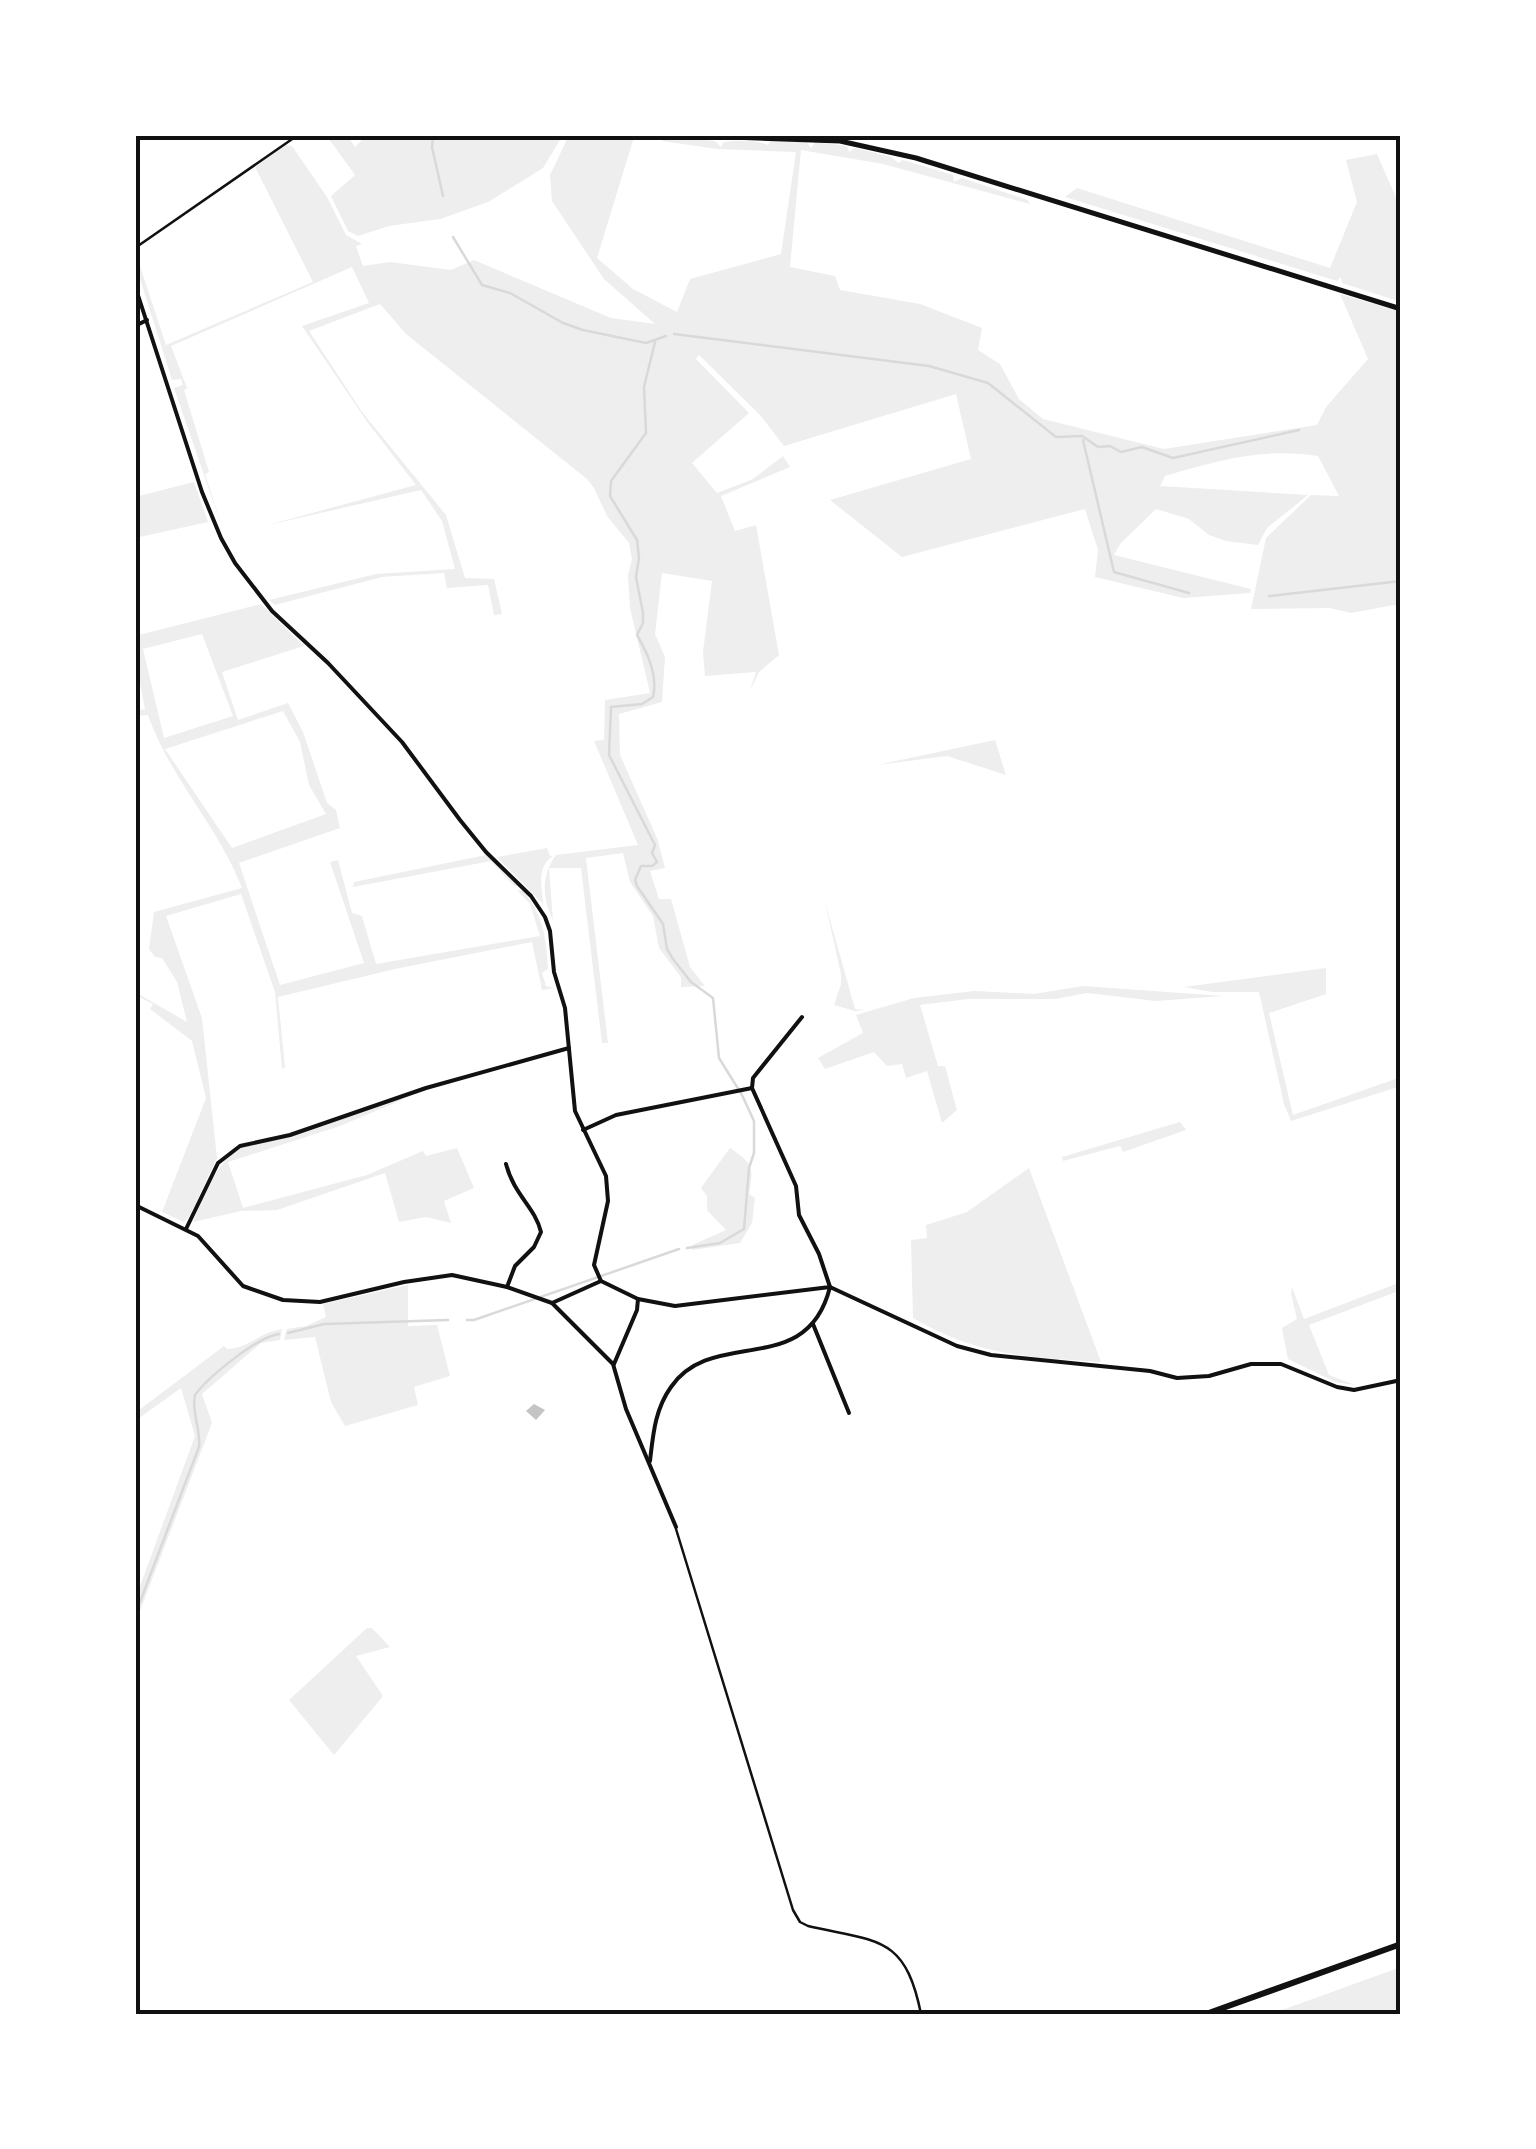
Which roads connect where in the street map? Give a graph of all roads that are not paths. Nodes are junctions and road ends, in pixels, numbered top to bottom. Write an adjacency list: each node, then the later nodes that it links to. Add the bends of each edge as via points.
1 (298, 135): 3 (lane)
2 (677, 135): 5 (street, via 840,140 916,158)
3 (135, 248)
4 (135, 286): 6 (street)
5 (1401, 310)
6 (147, 320): 7 (street); 9 (street, via 220,538 255,590 402,742 477,841 540,908 550,930)
7 (135, 326)
8 (802, 1018): 10 (street)
9 (569, 1048): 11 (street); 14 (street, via 240,1146 218,1163)
10 (752, 1088): 11 (street, via 616,1115); 16 (street, via 796,1186 799,1215)
11 (583, 1130): 15 (street, via 606,1176 608,1201 595,1258)
12 (506, 1164): 17 (street, via 540,1232)
13 (135, 1204): 14 (street)
14 (186, 1229): 17 (street, via 234,1279 283,1300 320,1302 452,1275)
15 (600, 1280): 18 (street); 19 (street)
16 (830, 1287): 18 (street, via 698,1306); 20 (street); 22 (street, via 957,1346 990,1354 1177,1378 1282,1364 1354,1390)
17 (507, 1288): 19 (street)
18 (638, 1298): 21 (street)
19 (549, 1302): 21 (street)
20 (813, 1324): 23 (street); 24 (street, via 768,1350 691,1366 664,1398)
21 (614, 1364): 24 (street)
22 (1401, 1380)
23 (849, 1413)
24 (650, 1461): 25 (street)
25 (676, 1527): 27 (lane, via 793,1910 808,1926 870,1939 896,1953 913,1977)
26 (1401, 1944): 28 (main road)
27 (921, 2014)
28 (1206, 2014)

